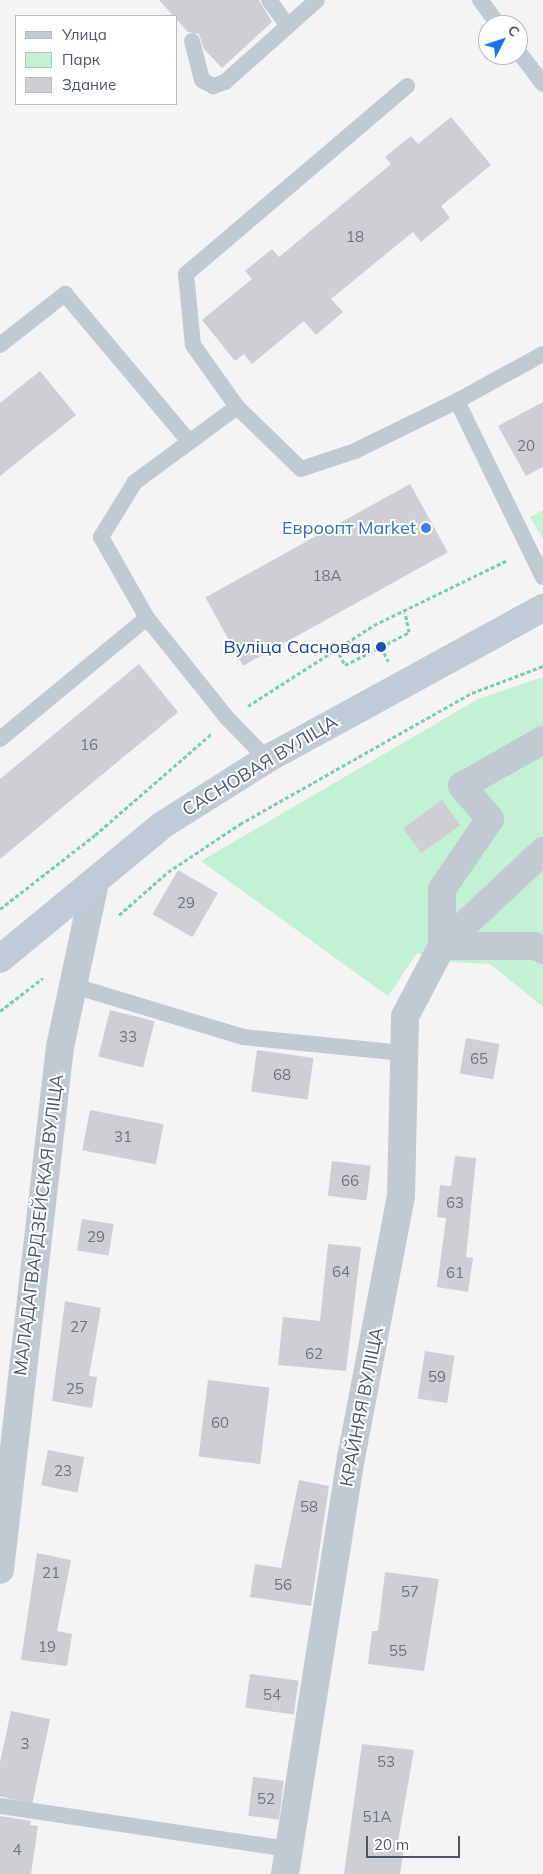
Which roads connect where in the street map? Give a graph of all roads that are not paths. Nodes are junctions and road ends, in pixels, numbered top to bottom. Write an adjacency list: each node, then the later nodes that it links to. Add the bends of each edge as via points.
1 (268, 0): 5 (lane)
2 (317, 0): 5 (lane)
3 (480, 0): 4 (lane)
4 (491, 15)
5 (288, 26): 6 (lane, via 225,82 213,86 202,80 195,65)
6 (192, 41)
7 (528, 64): 8 (lane)
8 (543, 84)
9 (407, 86): 13 (lane, via 186,274 193,345)
10 (0, 345): 14 (lane, via 65,294)
11 (543, 354): 12 (lane)
12 (457, 401): 13 (lane, via 355,451 302,469); 15 (lane)
13 (237, 406): 14 (lane)
14 (189, 441): 17 (lane, via 135,482 100,537)
15 (543, 577)
16 (543, 608): 20 (main road, САСНОВАЯ ВУЛІЦА)
17 (147, 618): 18 (lane); 20 (lane, via 228,719)
18 (0, 739)
19 (543, 740): 23 (street, КРАЙНЯЯ ВУЛІЦА, via 462,786 490,819 442,890)
20 (267, 759): 22 (main road, САСНОВАЯ ВУЛІЦА, via 164,824)
21 (543, 851): 23 (street, КРАЙНЯЯ ВУЛІЦА)
22 (95, 882): 25 (main road, САСНОВАЯ ВУЛІЦА); 26 (street, МАЛАДАГВАРДЗЕЙСКАЯ ВУЛІЦА)
23 (442, 946): 24 (street, via 534,946); 27 (street, КРАЙНЯЯ ВУЛІЦА, via 405,1016)
24 (543, 950)
25 (0, 959)
26 (71, 984): 27 (lane, via 243,1036); 28 (street, МАЛАДАГВАРДЗЕЙСКАЯ ВУЛІЦА, via 60,1047)
27 (403, 1053): 30 (street, КРАЙНЯЯ ВУЛІЦА, via 401,1196 351,1458)
28 (0, 1570)
29 (0, 1806): 30 (lane)
30 (287, 1862)

